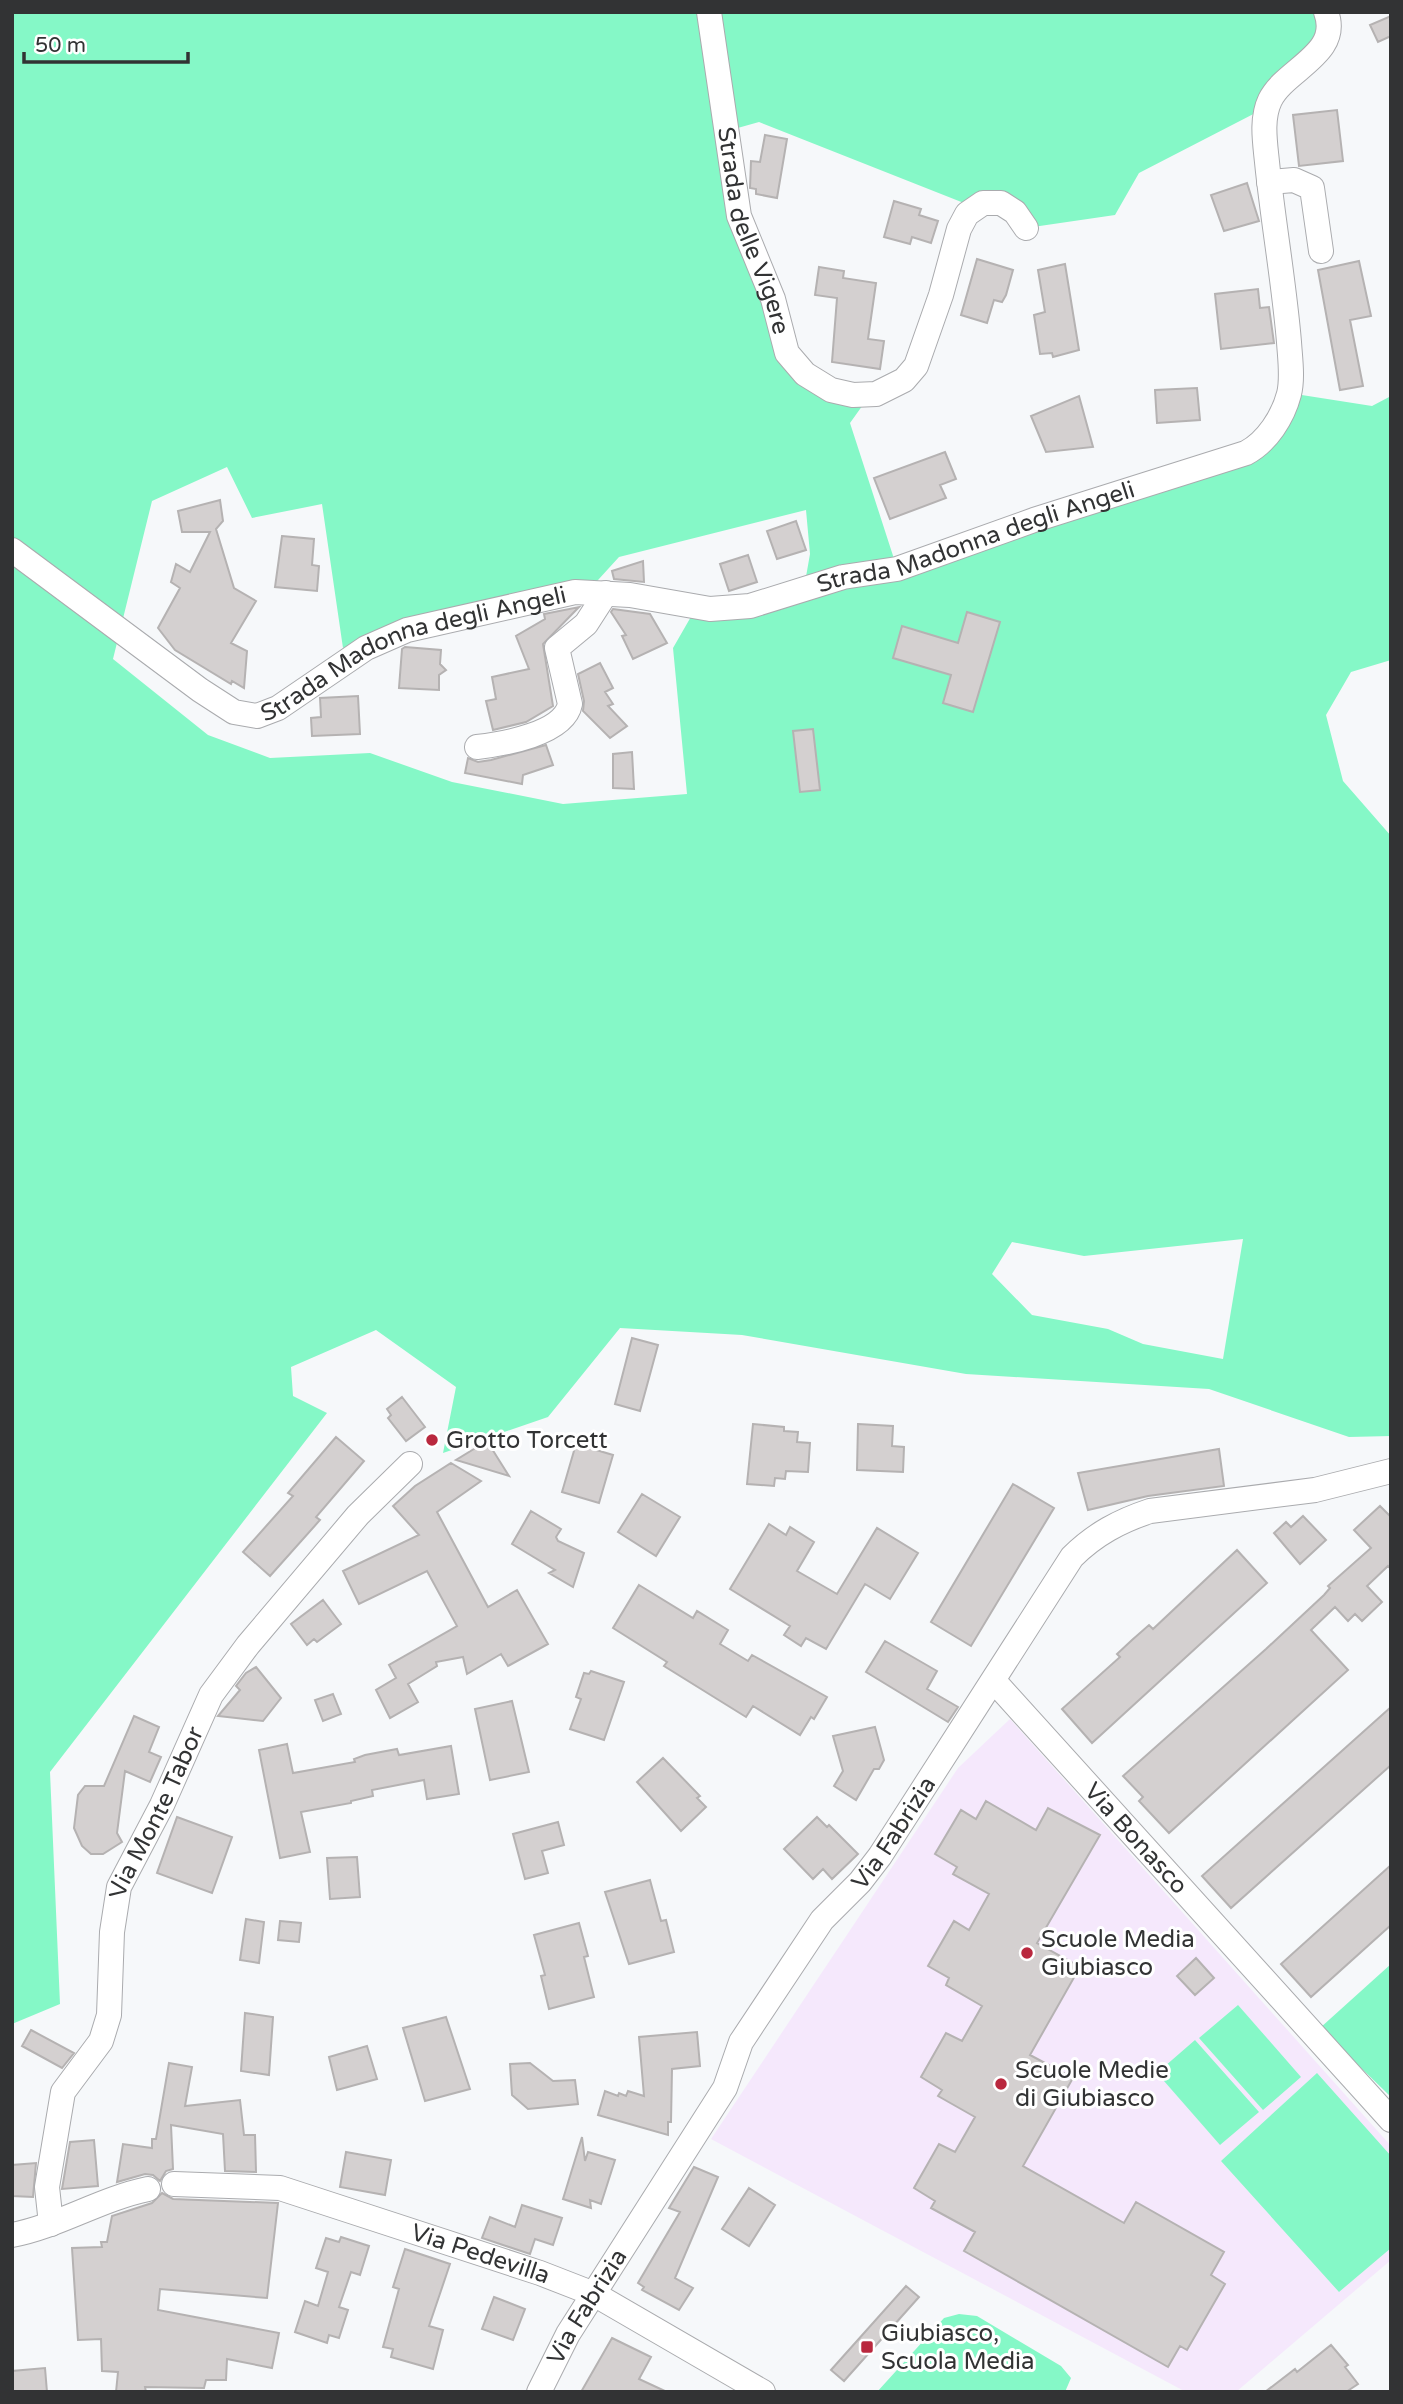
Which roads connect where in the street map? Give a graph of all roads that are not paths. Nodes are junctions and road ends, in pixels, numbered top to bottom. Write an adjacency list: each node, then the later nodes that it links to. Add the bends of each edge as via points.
1 (709, 12): 4 (street, Strada delle Vigere, via 739,216 772,299 783,342 805,374 831,390 853,394 876,394 904,380 916,366 967,214 983,203 1001,203 1015,212)
2 (1326, 12): 3 (street, Strada Madonna degli Angeli, via 1330,28 1322,47 1283,82 1267,107)
3 (1269, 182): 5 (street, via 1294,180 1312,188); 7 (street, Strada Madonna degli Angeli, via 1291,382 1270,433 1255,448 897,569 843,577 750,606 710,610)
4 (1026, 228)
5 (1321, 251)
6 (12, 550): 7 (street, Strada Madonna degli Angeli, via 200,690 250,717 278,708 390,636 556,595)
7 (606, 593): 8 (street, via 586,624 557,648 569,712 539,732)
8 (477, 747)
9 (410, 1464): 15 (street, Via Monte Tabor, via 358,1515 211,1695 119,1887 108,2015 101,2041 63,2092 47,2187)
10 (1391, 1471): 11 (street, Via Fabrizia, via 1315,1490 1172,1507 1120,1523 1091,1539 1072,1557)
11 (994, 1681): 12 (street, Via Bonasco); 17 (street, Via Fabrizia, via 880,1856 822,1920 741,2042 725,2088)
12 (1391, 2120)
13 (174, 2184): 17 (street, Via Pedevilla, via 287,2190)
14 (148, 2189): 15 (street, via 98,2203)
15 (51, 2224): 16 (street)
16 (12, 2235)
17 (594, 2294): 18 (street, Via Fabrizia); 19 (street, Via Pedevilla)
18 (539, 2392)
19 (763, 2392)

